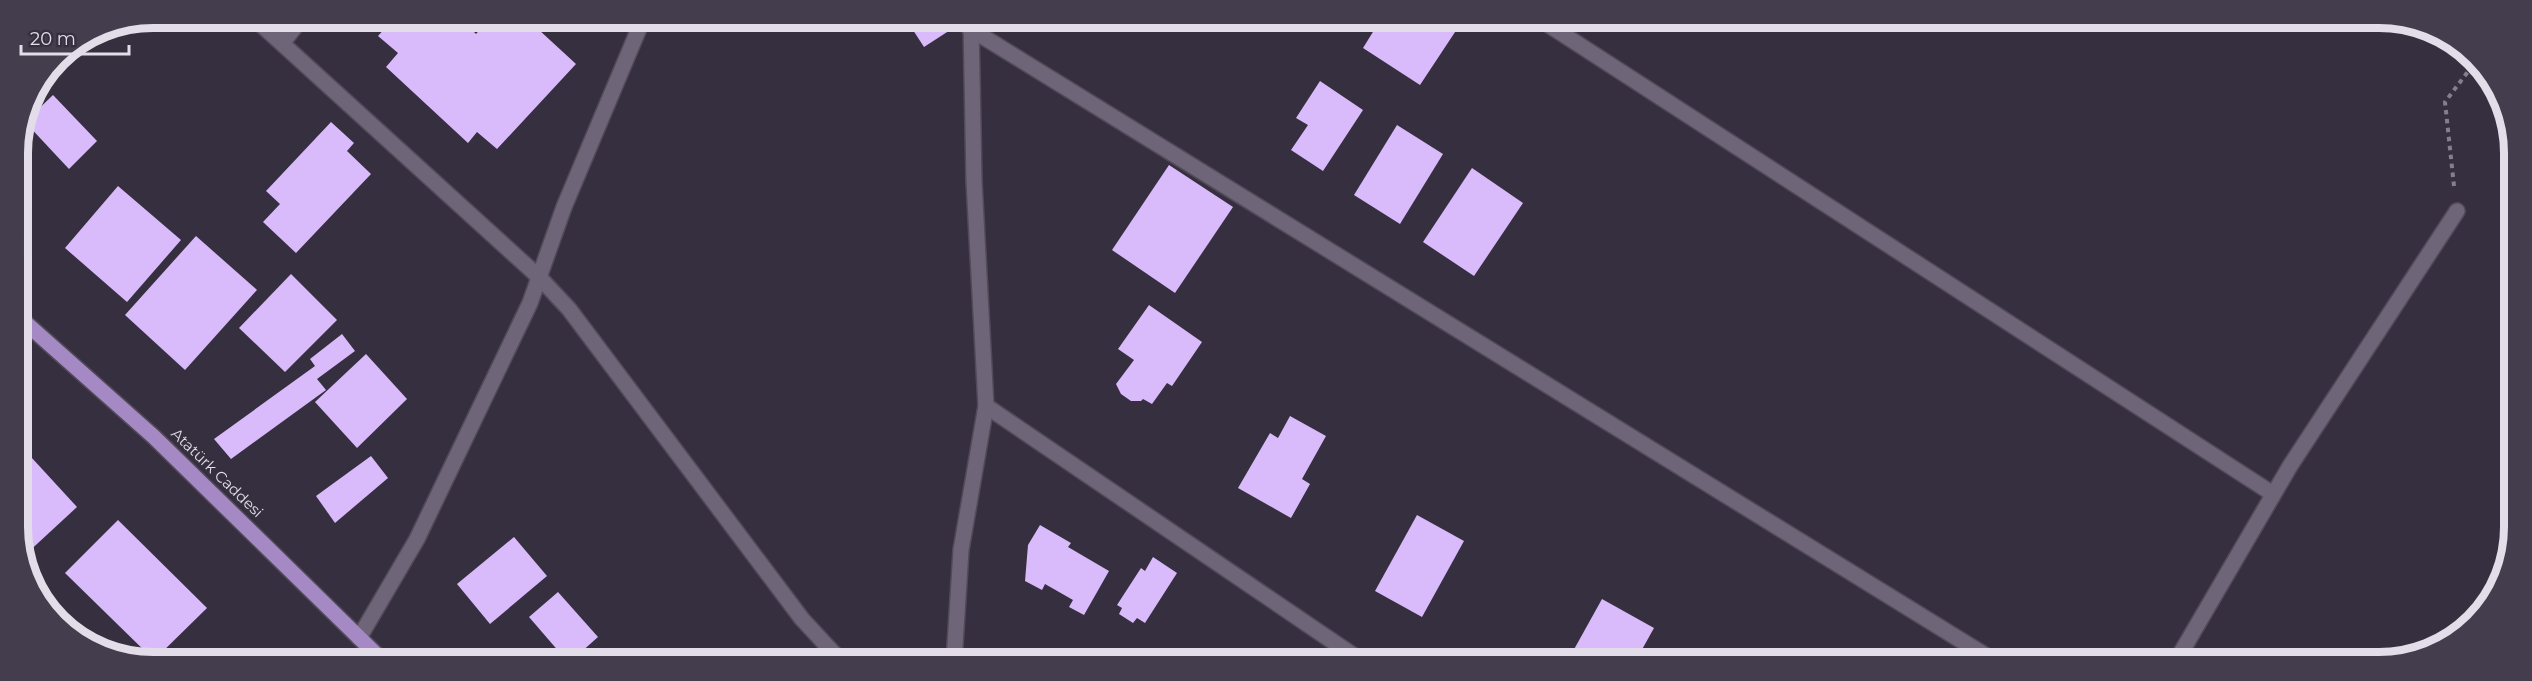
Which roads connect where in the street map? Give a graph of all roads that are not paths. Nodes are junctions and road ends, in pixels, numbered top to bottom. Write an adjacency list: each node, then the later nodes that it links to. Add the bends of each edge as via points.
1 (1554, 28): 12 (street)
2 (267, 29): 7 (street)
3 (293, 29): 7 (street)
4 (639, 29): 9 (street, via 564,207)
5 (970, 29): 11 (street)
6 (977, 29): 18 (street)
7 (283, 42): 9 (street)
8 (2457, 211): 12 (street)
9 (540, 278): 13 (street, via 417,539); 15 (street, via 569,309 655,420 802,619)
10 (29, 325): 13 (main road, Atatürk Caddesi, via 154,437)
11 (986, 406): 16 (street, via 962,550); 17 (street)
12 (2273, 494): 19 (street)
13 (359, 638): 14 (main road, Atatürk Caddesi)
14 (374, 652)
15 (833, 652)
16 (955, 652)
17 (1348, 652)
18 (1980, 652)
19 (2181, 652)

